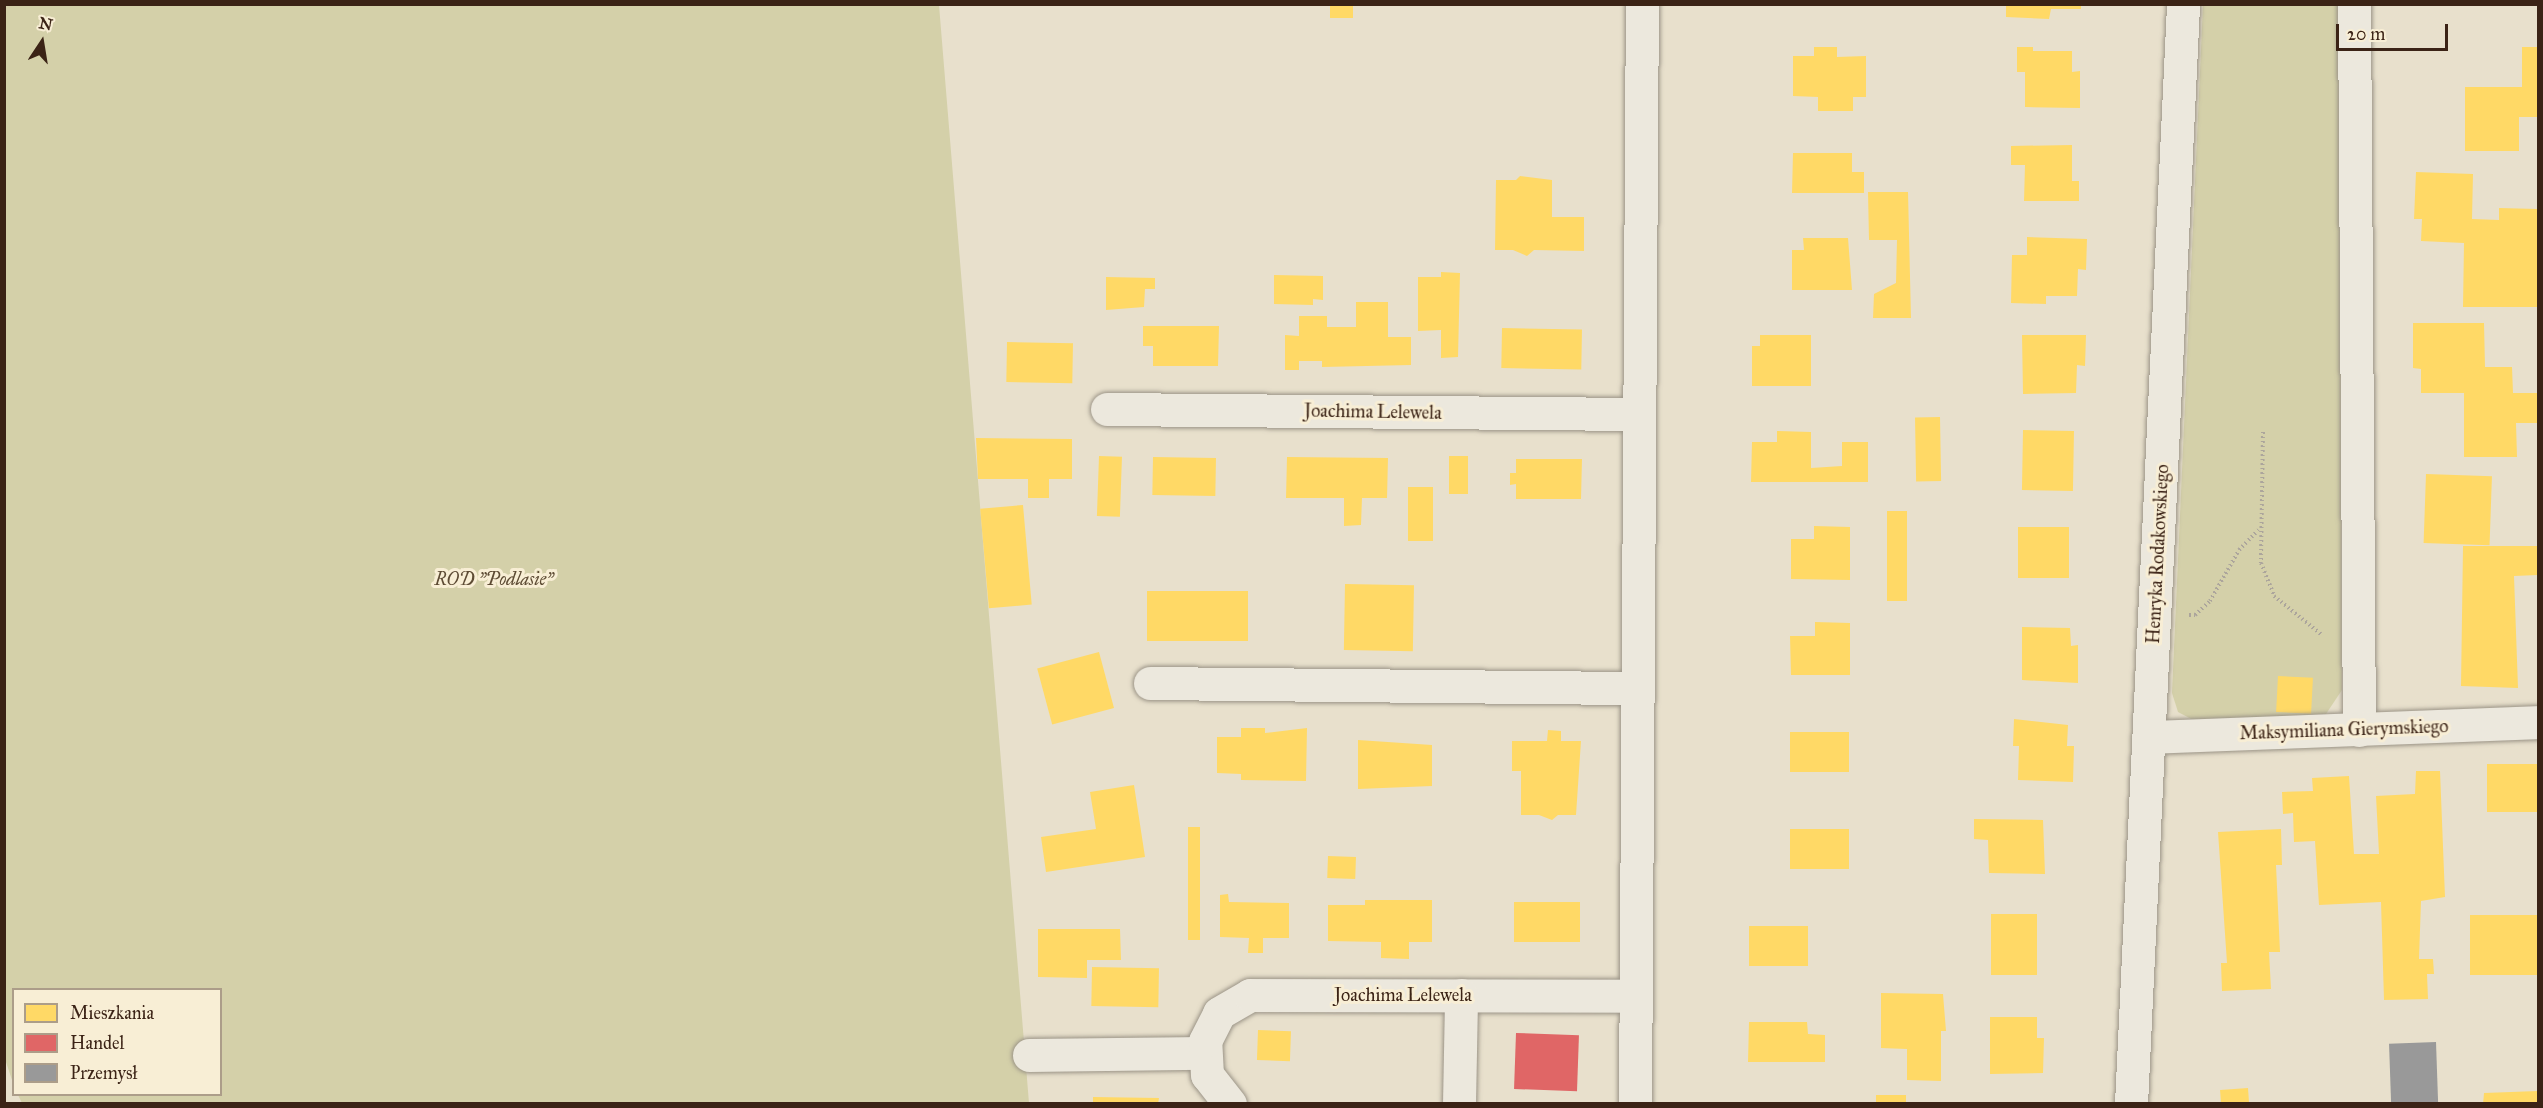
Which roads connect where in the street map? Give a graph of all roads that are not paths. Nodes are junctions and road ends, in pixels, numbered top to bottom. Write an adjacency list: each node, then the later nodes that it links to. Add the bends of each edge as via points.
1 (1642, 4): 5 (street)
2 (2183, 4): 10 (street, Henryka Rodakowskiego)
3 (2354, 4): 9 (street)
4 (1107, 410): 5 (street, Joachima Lelewela)
5 (1639, 414): 7 (street)
6 (1150, 682): 7 (street)
7 (1638, 688): 12 (street)
8 (2538, 722): 9 (street, Maksymiliana Gierymskiego)
9 (2359, 730): 10 (street, Maksymiliana Gierymskiego)
10 (2150, 737): 18 (street, Henryka Rodakowskiego)
11 (1461, 995): 12 (street, Joachima Lelewela); 13 (street, Joachima Lelewela, via 1250,995 1219,1013 1208,1030); 16 (street)
12 (1636, 996): 17 (street)
13 (1203, 1053): 14 (street); 15 (street, via 1211,1083)
14 (1029, 1055)
15 (1230, 1104)
16 (1459, 1104)
17 (1635, 1104)
18 (2131, 1104)

